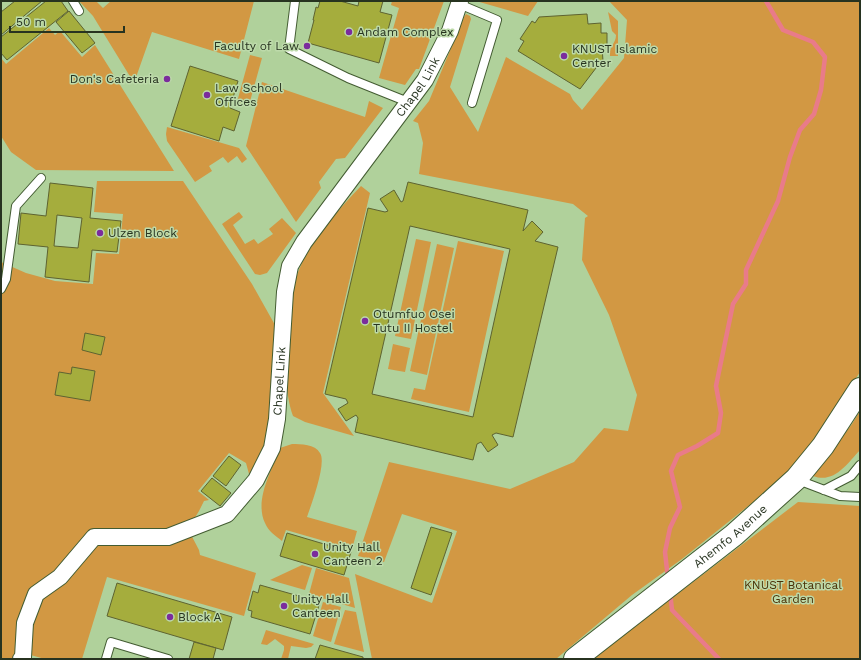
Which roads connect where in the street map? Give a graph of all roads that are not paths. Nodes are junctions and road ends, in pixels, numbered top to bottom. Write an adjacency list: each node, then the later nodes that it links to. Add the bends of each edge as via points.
1 (73, 1): 4 (lane)
2 (295, 1): 5 (lane, via 289,49 348,78)
3 (460, 2): 5 (street, Chapel Link, via 450,32 428,73); 6 (lane, via 497,20)
4 (80, 11)
5 (408, 102): 14 (street, Chapel Link, via 304,242 290,266 285,292 277,420 272,448 256,480 227,514 168,537 94,537 60,577 36,594 25,623)
6 (472, 103)
7 (41, 178): 8 (lane, via 16,206 6,279)
8 (1, 290)
9 (860, 389): 11 (street, Ahemfo Avenue, via 823,446)
10 (860, 465): 12 (lane, via 851,476)
11 (796, 479): 12 (lane); 17 (street, Ahemfo Avenue, via 734,535)
12 (824, 490): 13 (lane, via 840,496)
13 (860, 496)
14 (25, 658)
15 (106, 659): 16 (lane, via 111,642)
16 (168, 659)
17 (575, 659)

